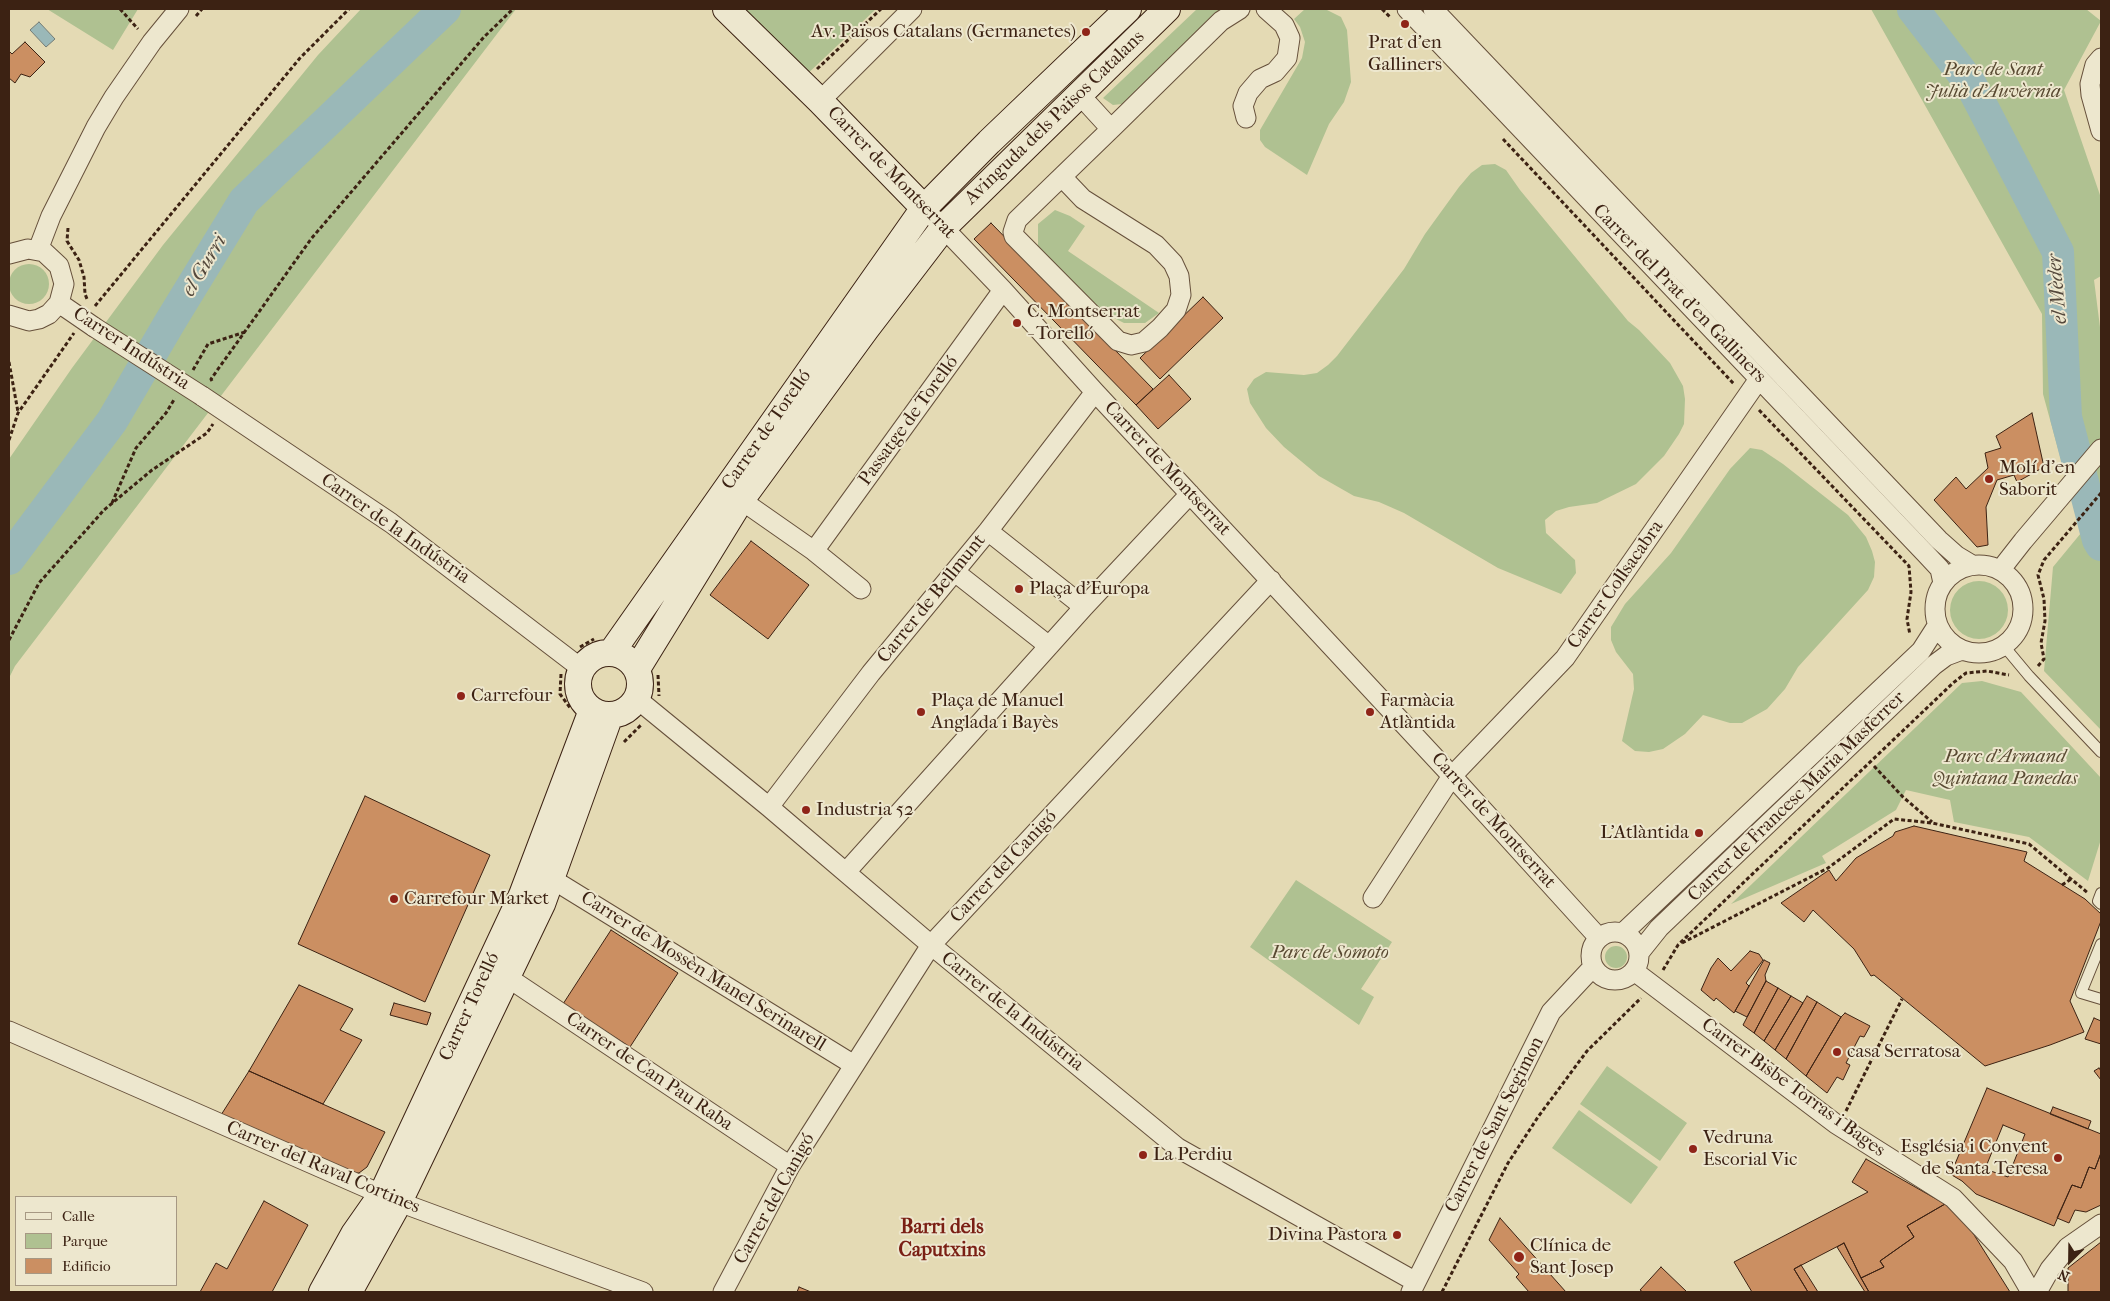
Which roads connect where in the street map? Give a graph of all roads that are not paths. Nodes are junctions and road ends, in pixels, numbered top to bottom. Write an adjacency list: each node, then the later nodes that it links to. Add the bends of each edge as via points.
1 (726, 9): 12 (street, Carrer de Montserrat)
2 (1128, 9): 17 (street, Avinguda dels Països Catalans)
3 (1167, 9): 11 (street, Avinguda dels Països Catalans)
4 (1240, 9): 14 (street, via 1221,21)
5 (1266, 9): 13 (street, via 1284,25 1290,38 1287,58 1248,93 1243,106)
6 (1433, 9): 32 (street, Carrer del Prat d'en Galliners, via 1939,540)
7 (905, 11): 12 (street)
8 (185, 16): 19 (street, via 152,42 114,97 51,216)
9 (1401, 16): 24 (street, Carrer del Prat d'en Galliners)
10 (2101, 58): 15 (street, via 2095,65 2090,84)
11 (1079, 94): 14 (street); 18 (street, Avinguda dels Països Catalans)
12 (820, 101): 17 (street, Carrer de Montserrat)
13 (1246, 118)
14 (1111, 129): 16 (street)
15 (2101, 131)
16 (1062, 177): 16 (street, via 1017,220 1013,227 1014,236 1118,341 1131,345 1144,342 1176,310 1181,295 1180,276 1156,245 1083,199)
17 (924, 208): 18 (street, Carrer de Montserrat); 43 (street, Carrer de Torelló)
18 (944, 228): 21 (street, Carrer de Montserrat); 29 (street, Carrer de Torelló)
19 (38, 250): 20 (street, via 22,249); 22 (street, via 55,260 62,271 64,290)
20 (9, 254)
21 (1003, 290): 25 (street, Carrer de Montserrat); 31 (street, Passatge de Torelló)
22 (60, 302): 23 (street, via 39,319 23,320); 26 (street, Carrer Indústria, bridge, via 91,318)
23 (9, 315)
24 (1759, 379): 36 (street, Carrer del Prat d'en Galliners, via 1940,569); 49 (street, Carrer Collsacabra, via 1565,658)
25 (1095, 392): 28 (street, Carrer de Montserrat); 30 (street, Carrer de Bellmunt)
26 (202, 396): 45 (street, Carrer de la Indústria, via 391,524)
27 (2101, 449): 33 (street)
28 (1190, 494): 35 (street, Carrer de Montserrat); 38 (street)
29 (742, 500): 31 (street); 44 (street, Carrer de Torelló)
30 (988, 531): 34 (street, Carrer de Bellmunt); 38 (street)
31 (814, 551): 37 (street)
32 (1972, 565): 33 (street, via 1988,565); 36 (street, via 1958,570)
33 (2002, 570): 41 (street, via 2021,594 2024,609 2021,624)
34 (955, 572): 40 (street); 50 (street, Carrer de Bellmunt, via 871,673)
35 (1271, 580): 49 (street, Carrer de Montserrat); 57 (street, Carrer del Canigó)
36 (1943, 583): 39 (street, via 1935,606)
37 (862, 589)
38 (1084, 607): 40 (street)
39 (1937, 626): 42 (street, via 1950,643); 54 (street, Carrer de Francesc Maria Masferrer, via 1921,651)
40 (1049, 646): 51 (street)
41 (2004, 646): 42 (street, via 1989,652); 48 (lane)
42 (1962, 650): 58 (street, Carrer de Francesc Maria Masferrer, via 1934,665 1659,928)
43 (611, 653): 44 (street); 45 (street, via 594,657)
44 (646, 668): 46 (street, via 641,684)
45 (582, 669): 47 (street, via 579,677 582,700)
46 (646, 706): 47 (street); 50 (street, Carrer de la Indústria)
47 (601, 713): 52 (street, Carrer Torelló); 65 (street, Carrer Torelló)
48 (2101, 752)
49 (1452, 776): 53 (street, Carrer Collsacabra); 55 (street, Carrer de Montserrat)
50 (769, 807): 51 (street, Carrer de la Indústria)
51 (846, 872): 57 (street, Carrer de la Indústria)
52 (552, 879): 60 (street, Carrer Torelló); 63 (street, Carrer de Mossèn Manel Serinarell)
53 (1373, 898)
54 (1622, 933): 55 (street, via 1610,932); 58 (street, via 1634,941)
55 (1600, 938): 59 (street, via 1592,949)
56 (2101, 944): 61 (lane, via 2082,993)
57 (931, 945): 63 (street, Carrer del Canigó); 67 (street, Carrer de la Indústria, via 1178,1148)
58 (1637, 962): 59 (street, via 1626,978 1616,981 1605,978); 72 (street, Carrer Bisbe Torras i Bages, via 1836,1124 1953,1198 2013,1261)
59 (1593, 967): 67 (street, Carrer de Sant Segimon, via 1551,1012)
60 (507, 978): 64 (street, Carrer de Can Pau Raba); 65 (street, Carrer Torelló)
61 (2101, 999)
62 (9, 1031): 65 (street, Carrer del Raval Cortines)
63 (854, 1065): 64 (street, Carrer del Canigó)
64 (790, 1166): 71 (street, Carrer del Canigó)
65 (391, 1198): 68 (street, Carrer Torelló, via 354,1234); 69 (street, Carrer Torelló); 70 (street, Carrer del Raval Cortines)
66 (2101, 1224): 73 (street, via 2068,1247 2050,1268)
67 (1413, 1287)
68 (322, 1292)
69 (349, 1292)
70 (643, 1292)
71 (723, 1292)
72 (2031, 1292)
73 (2037, 1292)

